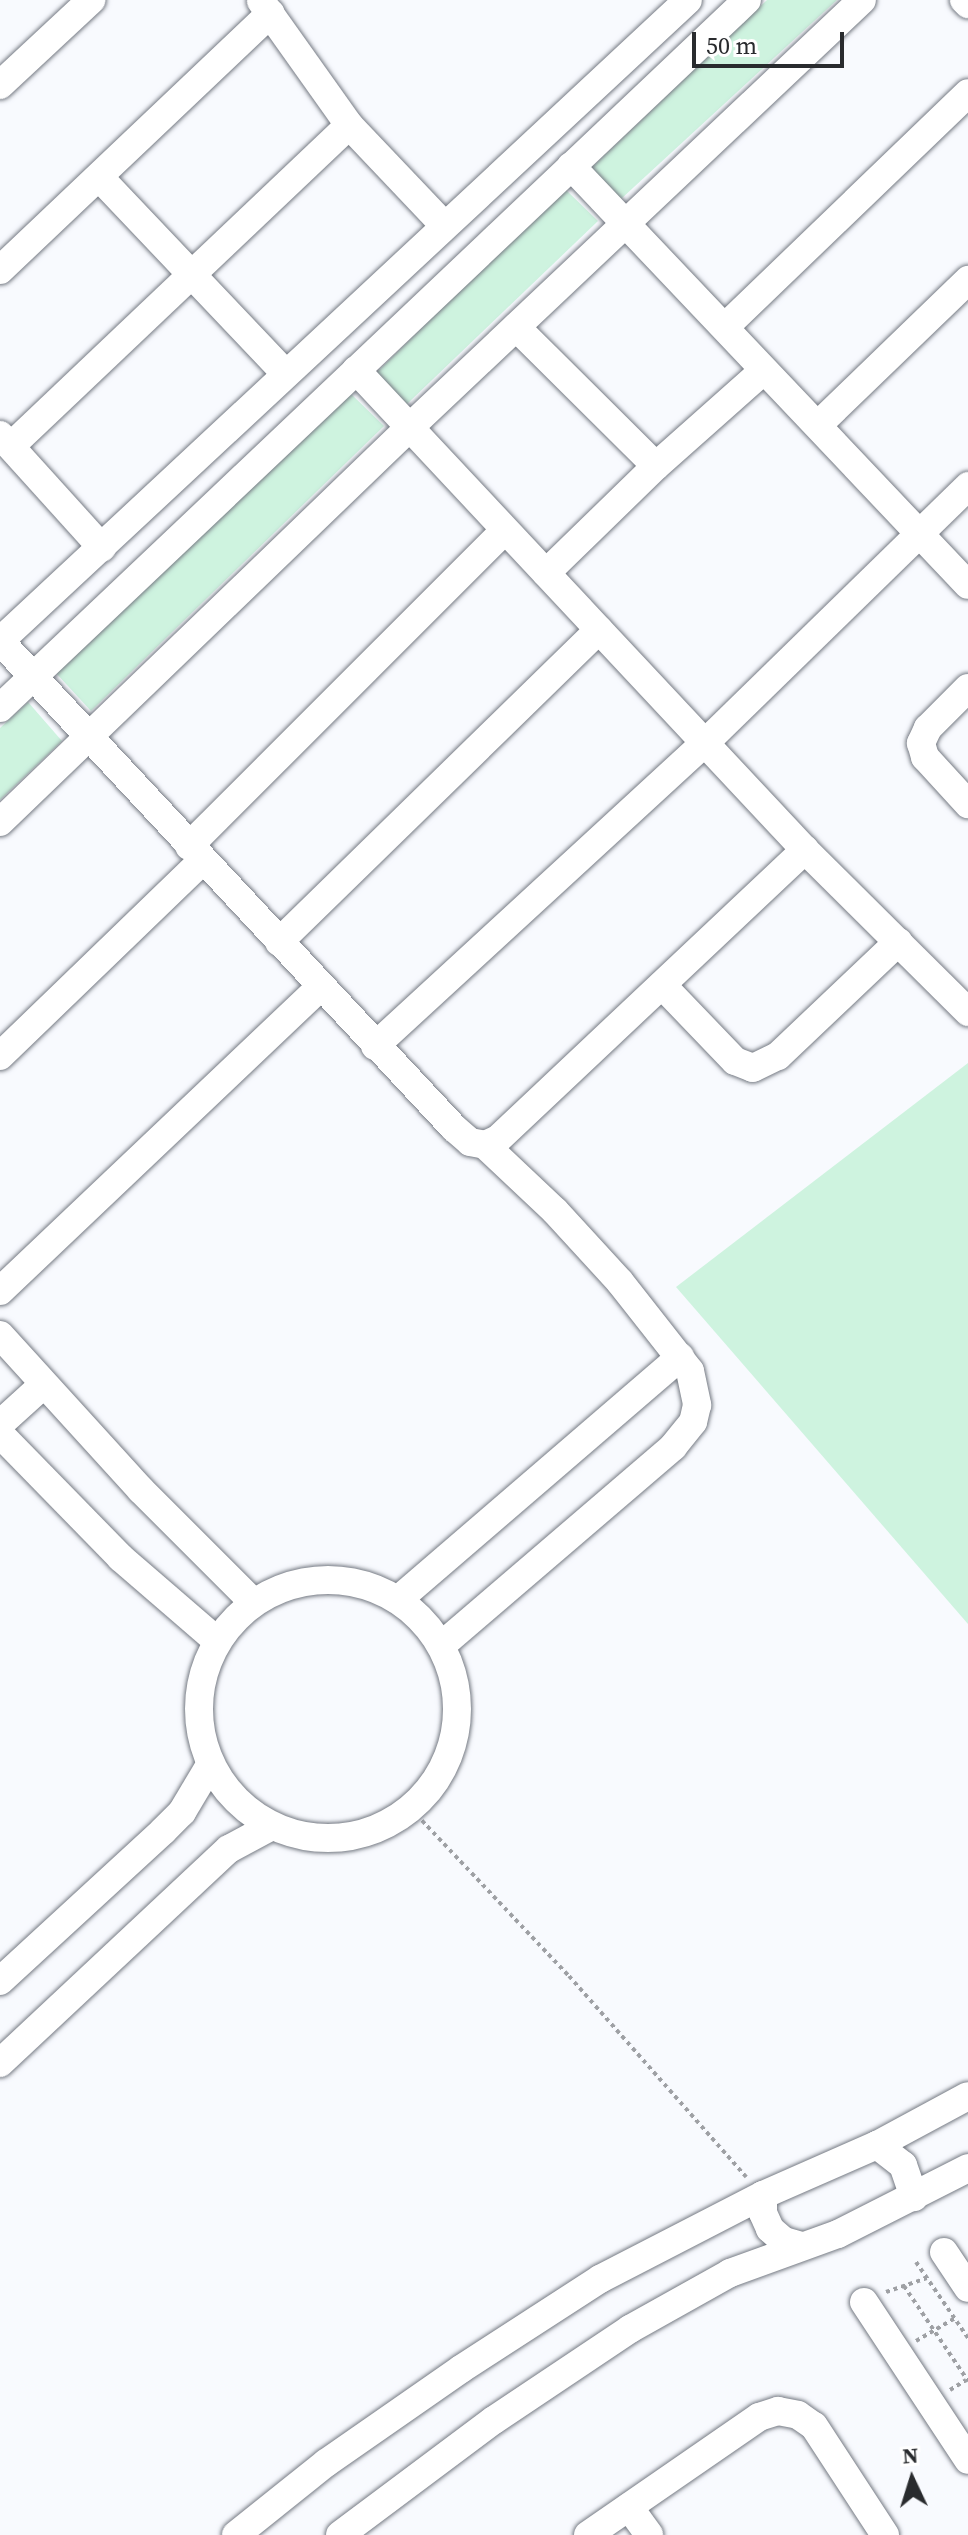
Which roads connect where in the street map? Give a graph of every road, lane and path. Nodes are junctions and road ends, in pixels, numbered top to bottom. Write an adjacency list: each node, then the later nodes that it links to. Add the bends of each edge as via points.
1 (91, 0): 6 (street)
2 (688, 0): 12 (street)
3 (747, 0): 9 (street)
4 (862, 0): 11 (street)
5 (266, 7): 8 (street); 10 (street)
6 (0, 85)
7 (968, 93): 17 (street)
8 (349, 125): 12 (street); 14 (street)
9 (571, 166): 11 (street); 18 (street)
10 (100, 178): 13 (street); 14 (street)
11 (626, 224): 16 (street); 17 (street)
12 (444, 225): 20 (street)
13 (0, 270)
14 (192, 272): 20 (street); 23 (street)
15 (968, 280): 21 (street)
16 (516, 327): 22 (street); 24 (street)
17 (725, 327): 19 (street)
18 (356, 370): 22 (street); 33 (street)
19 (763, 371): 21 (street); 24 (street)
20 (286, 374): 28 (street)
21 (818, 425): 27 (street)
22 (409, 428): 26 (street); 36 (street)
23 (5, 440): 28 (street)
24 (656, 466): 29 (street)
25 (968, 486): 27 (street)
26 (504, 531): 29 (street); 41 (street)
27 (918, 533): 30 (street); 37 (street)
28 (102, 548): 32 (street)
29 (546, 573): 31 (street)
30 (968, 585)
31 (599, 630): 37 (street); 42 (street)
32 (0, 641): 33 (street)
33 (34, 675): 35 (street); 36 (street)
34 (968, 688): 38 (street, via 928,728 921,743 925,757)
35 (0, 708)
36 (88, 739): 39 (street); 41 (street)
37 (705, 743): 40 (street); 47 (street)
38 (968, 804)
39 (0, 822)
40 (805, 850): 43 (street); 44 (street)
41 (196, 853): 42 (street); 48 (street)
42 (279, 942): 45 (street)
43 (898, 942): 44 (street, via 772,1062 753,1068 735,1061); 46 (street)
44 (662, 985): 49 (street, via 498,1139)
45 (320, 987): 47 (street); 50 (street)
46 (968, 1012)
47 (375, 1046): 49 (street, via 454,1128 470,1142)
48 (0, 1056)
49 (485, 1145): 52 (street, via 602,1261)
50 (0, 1291)
51 (0, 1335): 53 (street)
52 (680, 1357): 56 (street); 59 (street, via 690,1371 697,1405 693,1422 673,1447)
53 (44, 1384): 54 (street); 57 (street)
54 (0, 1424)
55 (0, 1434): 58 (street, via 121,1558)
56 (399, 1599): 57 (street, via 364,1584 325,1579 287,1585); 59 (street)
57 (253, 1602): 58 (street)
58 (217, 1641): 60 (street, via 203,1670 197,1702)
59 (442, 1645): 61 (street, via 457,1688 456,1733 440,1775)
60 (210, 1765): 62 (street, via 226,1790); 63 (street, via 182,1812)
61 (411, 1809): 62 (street, via 373,1831 330,1839); 68 (path, via 569,1976)
62 (270, 1827): 64 (street, via 229,1849)
63 (0, 1981)
64 (0, 2063)
65 (968, 2096): 66 (street)
66 (877, 2145): 68 (street); 69 (street, via 903,2165)
67 (968, 2168): 69 (street)
68 (763, 2195): 70 (street, via 770,2229); 84 (street, via 600,2279 326,2463)
69 (914, 2197): 70 (street)
70 (801, 2246): 85 (street, via 730,2273 630,2329 494,2420)
71 (944, 2252): 75 (street)
72 (916, 2262): 73 (path)
73 (927, 2278): 74 (path); 77 (path)
74 (904, 2286): 76 (path); 78 (path)
75 (968, 2288)
76 (872, 2298): 82 (street)
77 (955, 2318): 78 (path); 79 (path)
78 (934, 2330): 80 (path); 81 (path)
79 (968, 2338)
80 (912, 2343)
81 (968, 2381)
82 (968, 2460)
83 (629, 2507): 86 (street); 87 (street); 88 (street, via 759,2417 788,2412 814,2426)
84 (236, 2535)
85 (340, 2535)
86 (588, 2535)
87 (649, 2535)
88 (885, 2535)

